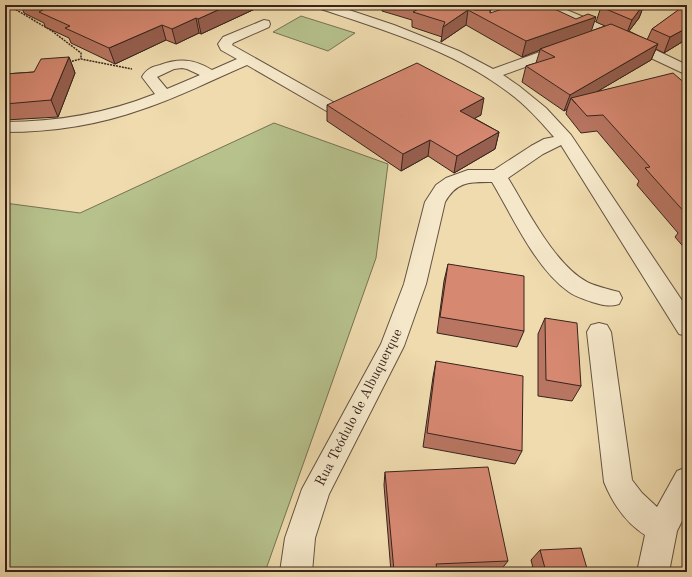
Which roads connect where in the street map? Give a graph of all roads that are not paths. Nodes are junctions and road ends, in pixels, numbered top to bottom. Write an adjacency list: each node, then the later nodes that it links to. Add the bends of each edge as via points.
1 (322, 5): 11 (street, via 433,44)
2 (504, 5): 5 (street, via 497,15 490,18 481,20)
3 (544, 5): 6 (street)
4 (593, 13): 6 (street)
5 (462, 17)
6 (579, 19): 8 (street)
7 (264, 24): 9 (street, via 233,37 225,44 229,50)
8 (607, 32): 10 (street); 11 (street)
9 (247, 60): 12 (street); 14 (street)
10 (687, 72)
11 (492, 74): 16 (street, via 543,113)
12 (211, 75): 13 (street); 13 (street, via 192,64 171,64 150,75 150,80)
13 (164, 95): 15 (street, via 94,117 60,123)
14 (336, 110)
15 (5, 127)
16 (565, 139): 17 (street, via 537,150); 19 (street)
17 (498, 176): 18 (street, via 549,260 577,287); 23 (street, Rua Teódulo de Albuquerque, via 460,178 443,189 435,202 415,284 392,346 316,489 300,538)
18 (611, 298)
19 (687, 327)
20 (599, 332): 22 (street, via 618,482 634,509)
21 (687, 481): 22 (street)
22 (662, 528): 24 (street)
23 (296, 572)
24 (653, 572)

